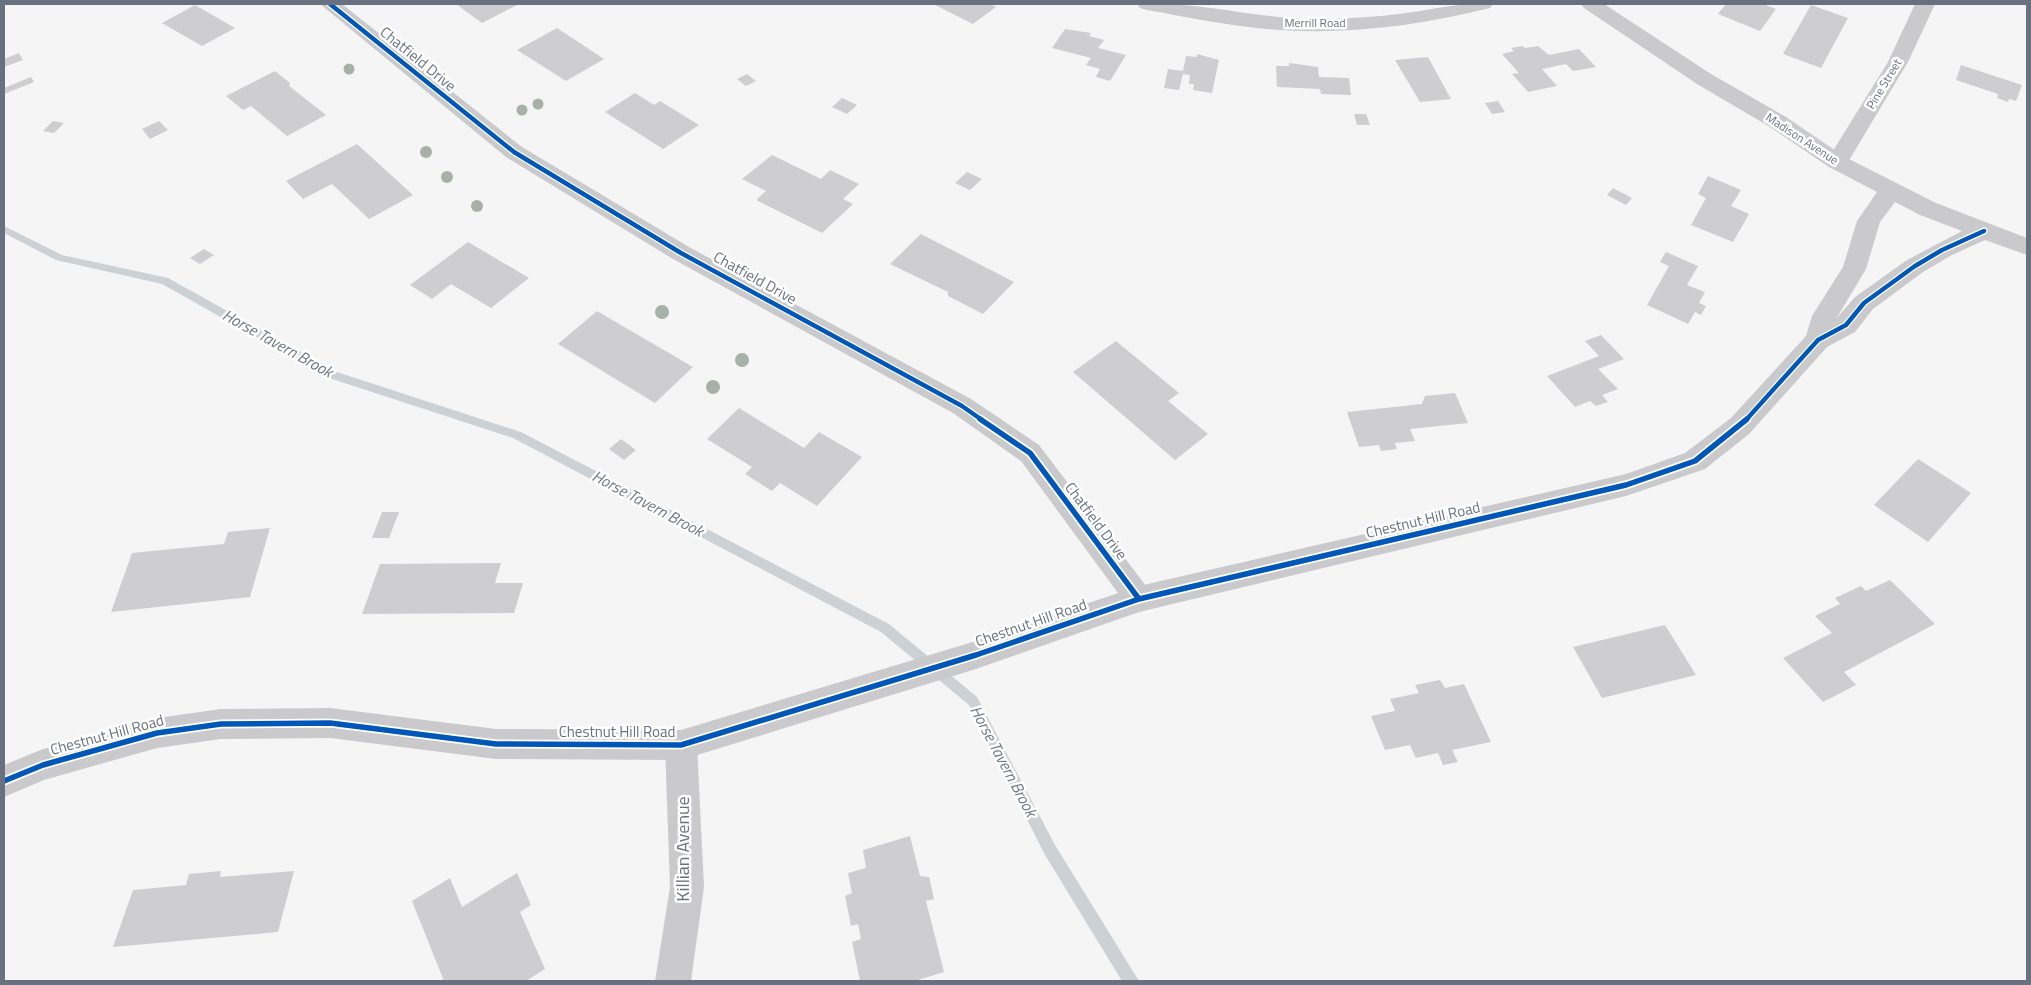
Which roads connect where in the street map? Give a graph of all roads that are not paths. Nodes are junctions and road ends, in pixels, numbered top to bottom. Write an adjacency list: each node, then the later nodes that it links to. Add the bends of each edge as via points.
1 (330, 4): 11 (street, Chatfield Drive, via 514,152 681,252 962,406 1030,453)
2 (1146, 4): 3 (street, Merrill Road, via 1279,24 1341,24)
3 (1483, 4)
4 (1591, 4): 6 (street, Madison Avenue)
5 (1925, 4): 6 (street, Pine Street, via 1898,62)
6 (1837, 162): 7 (street, Madison Avenue)
7 (1890, 190): 8 (street, Madison Avenue); 10 (street, Chestnut Hill Road, via 1869,220 1854,269 1824,316)
8 (1984, 231): 9 (street, Madison Avenue); 10 (street, Chestnut Hill Road, via 1915,266 1864,303 1846,325)
9 (2027, 247)
10 (1818, 340): 11 (street, Chestnut Hill Road, via 1740,426 1695,461 1626,485)
11 (1139, 599): 12 (street, Chestnut Hill Road, via 976,655)
12 (681, 745): 13 (street, Chestnut Hill Road, via 496,744 330,723 221,724 157,732); 14 (street, Killian Avenue, via 687,887)
13 (4, 781)
14 (673, 981)

